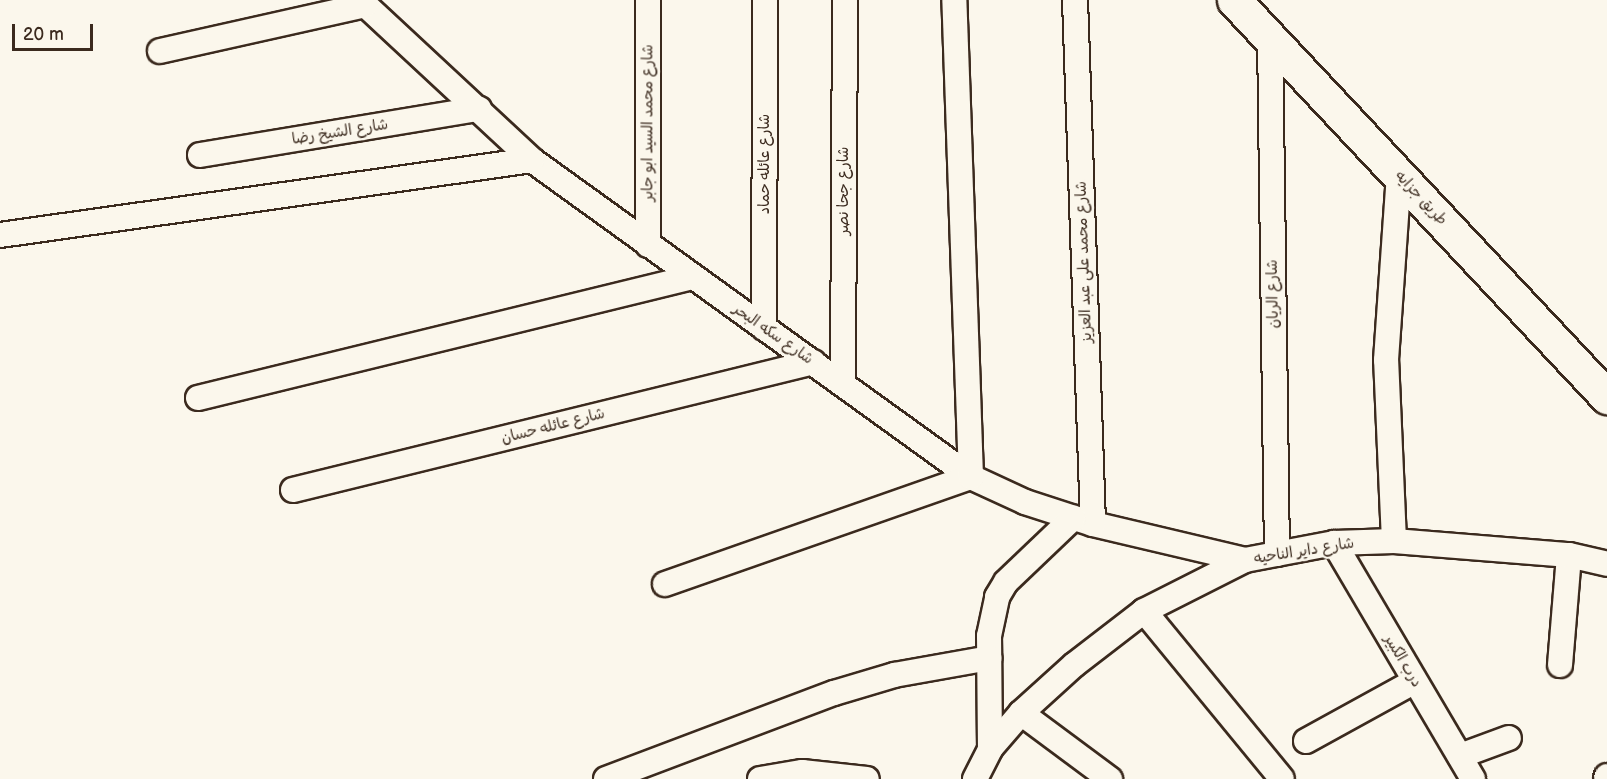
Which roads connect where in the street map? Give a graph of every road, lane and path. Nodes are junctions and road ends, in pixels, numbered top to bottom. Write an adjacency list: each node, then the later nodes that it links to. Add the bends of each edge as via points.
1 (648, 0): 15 (street, شارع محمد السيد ابو جابر)
2 (765, 0): 17 (street, شارع عائله حماد)
3 (845, 0): 19 (street, شارع جحا نصر)
4 (954, 0): 22 (street)
5 (1075, 0): 24 (street, شارع محمد على عبد العزيز)
6 (1234, 0): 8 (street, طريق جزايه)
7 (362, 2): 9 (street); 10 (street, شارع سكه البحر)
8 (1270, 35): 13 (street, طريق جزايه); 27 (street, شارع الريان)
9 (160, 51)
10 (479, 110): 11 (street, شارع الشيخ رضا); 12 (street, شارع سكه البحر)
11 (200, 155)
12 (532, 160): 14 (street); 15 (street, شارع سكه البحر)
13 (1399, 173): 20 (street, طريق جزايه); 25 (street, via 1386,360)
14 (0, 235)
15 (648, 245): 16 (street, شارع سكه البحر)
16 (693, 277): 17 (street, شارع سكه البحر); 21 (street)
17 (764, 328): 18 (street, شارع سكه البحر)
18 (813, 362): 19 (street, شارع سكه البحر); 23 (street, شارع عائله حسان)
19 (843, 382): 22 (street, شارع سكه البحر)
20 (1607, 397)
21 (198, 398)
22 (971, 477): 24 (street, شارع سكه البحر); 31 (street)
23 (293, 490)
24 (1083, 521): 29 (street, شارع سكه البحر); 33 (street, via 1006,582 997,597 990,624)
25 (1394, 541): 26 (street, شارع داير الناحيه); 28 (street, شارع داير الناحيه)
26 (1334, 543): 27 (street, شارع داير الناحيه); 35 (street, درب الكبير)
27 (1276, 554): 29 (street, شارع داير الناحيه)
28 (1569, 555): 30 (street, شارع داير الناحيه); 34 (street)
29 (1245, 560): 32 (street, شارع داير الناحيه)
30 (1607, 564)
31 (665, 584)
32 (1144, 611): 36 (street, شارع داير الناحيه); 46 (street)
33 (989, 658): 39 (street); 41 (street, via 894,675 834,693)
34 (1560, 665)
35 (1415, 681): 38 (street); 40 (street, درب الكبير)
36 (1021, 713): 39 (street, شارع داير الناحيه); 45 (street)
37 (1509, 738): 40 (street)
38 (1306, 741)
39 (990, 749): 44 (street, شارع داير الناحيه)
40 (1460, 756): 47 (street, درب الكبير)
41 (606, 779)
42 (760, 779): 43 (street, via 802,772)
43 (867, 779)
44 (975, 779)
45 (1110, 779)
46 (1282, 779)
47 (1473, 779)

